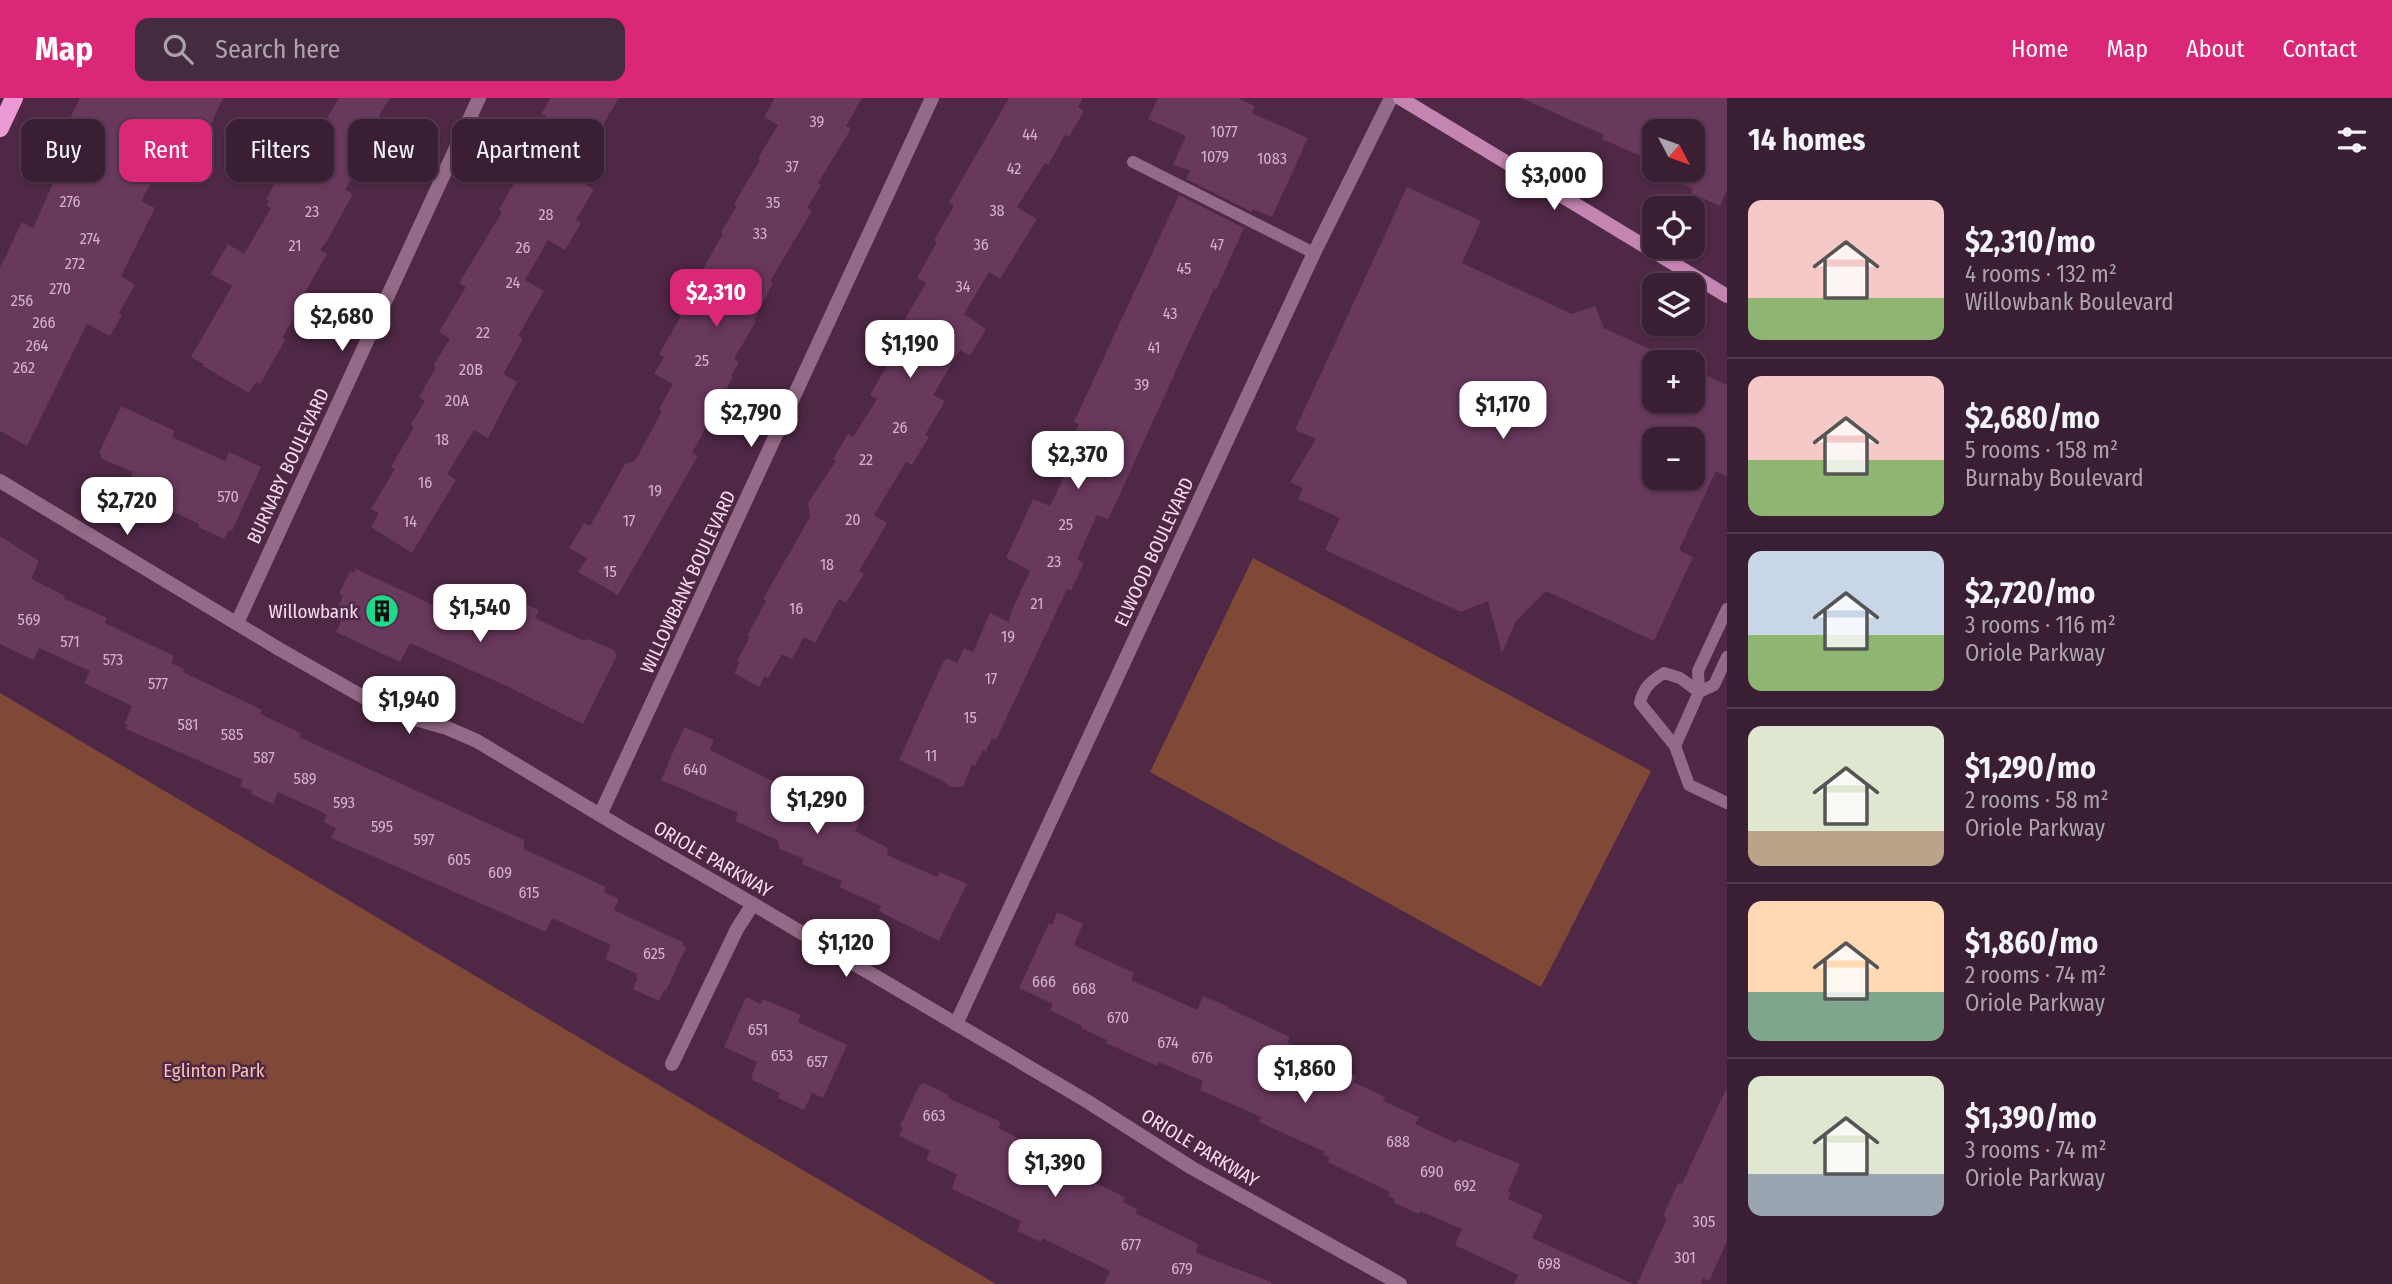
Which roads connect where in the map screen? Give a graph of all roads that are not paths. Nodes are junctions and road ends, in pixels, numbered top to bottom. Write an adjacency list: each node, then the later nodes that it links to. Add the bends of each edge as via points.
1 (479, 98): 12 (street, BURNABY BOULEVARD)
2 (932, 98): 17 (street, WILLOWBANK BOULEVARD)
3 (1391, 98): 8 (street, ELWOOD BOULEVARD)
4 (1400, 98): 9 (main road)
5 (7, 105): 6 (main road)
6 (0, 128)
7 (1133, 162): 8 (lane)
8 (1314, 253): 19 (street, ELWOOD BOULEVARD)
9 (1727, 296)
10 (0, 481): 12 (street, ORIOLE PARKWAY)
11 (1727, 610): 14 (lane, via 1698,671)
12 (237, 622): 17 (street, ORIOLE PARKWAY, via 379,706 477,741)
13 (1727, 657): 14 (lane, via 1714,685)
14 (1699, 692): 15 (lane); 15 (lane, via 1664,673 1643,691 1640,703)
15 (1675, 746): 16 (lane, via 1689,785)
16 (1727, 803)
17 (600, 815): 18 (street, ORIOLE PARKWAY)
18 (753, 904): 19 (street, ORIOLE PARKWAY); 20 (street)
19 (956, 1024): 21 (street, ORIOLE PARKWAY, via 1192,1168)
20 (672, 1064)
21 (1400, 1284)

